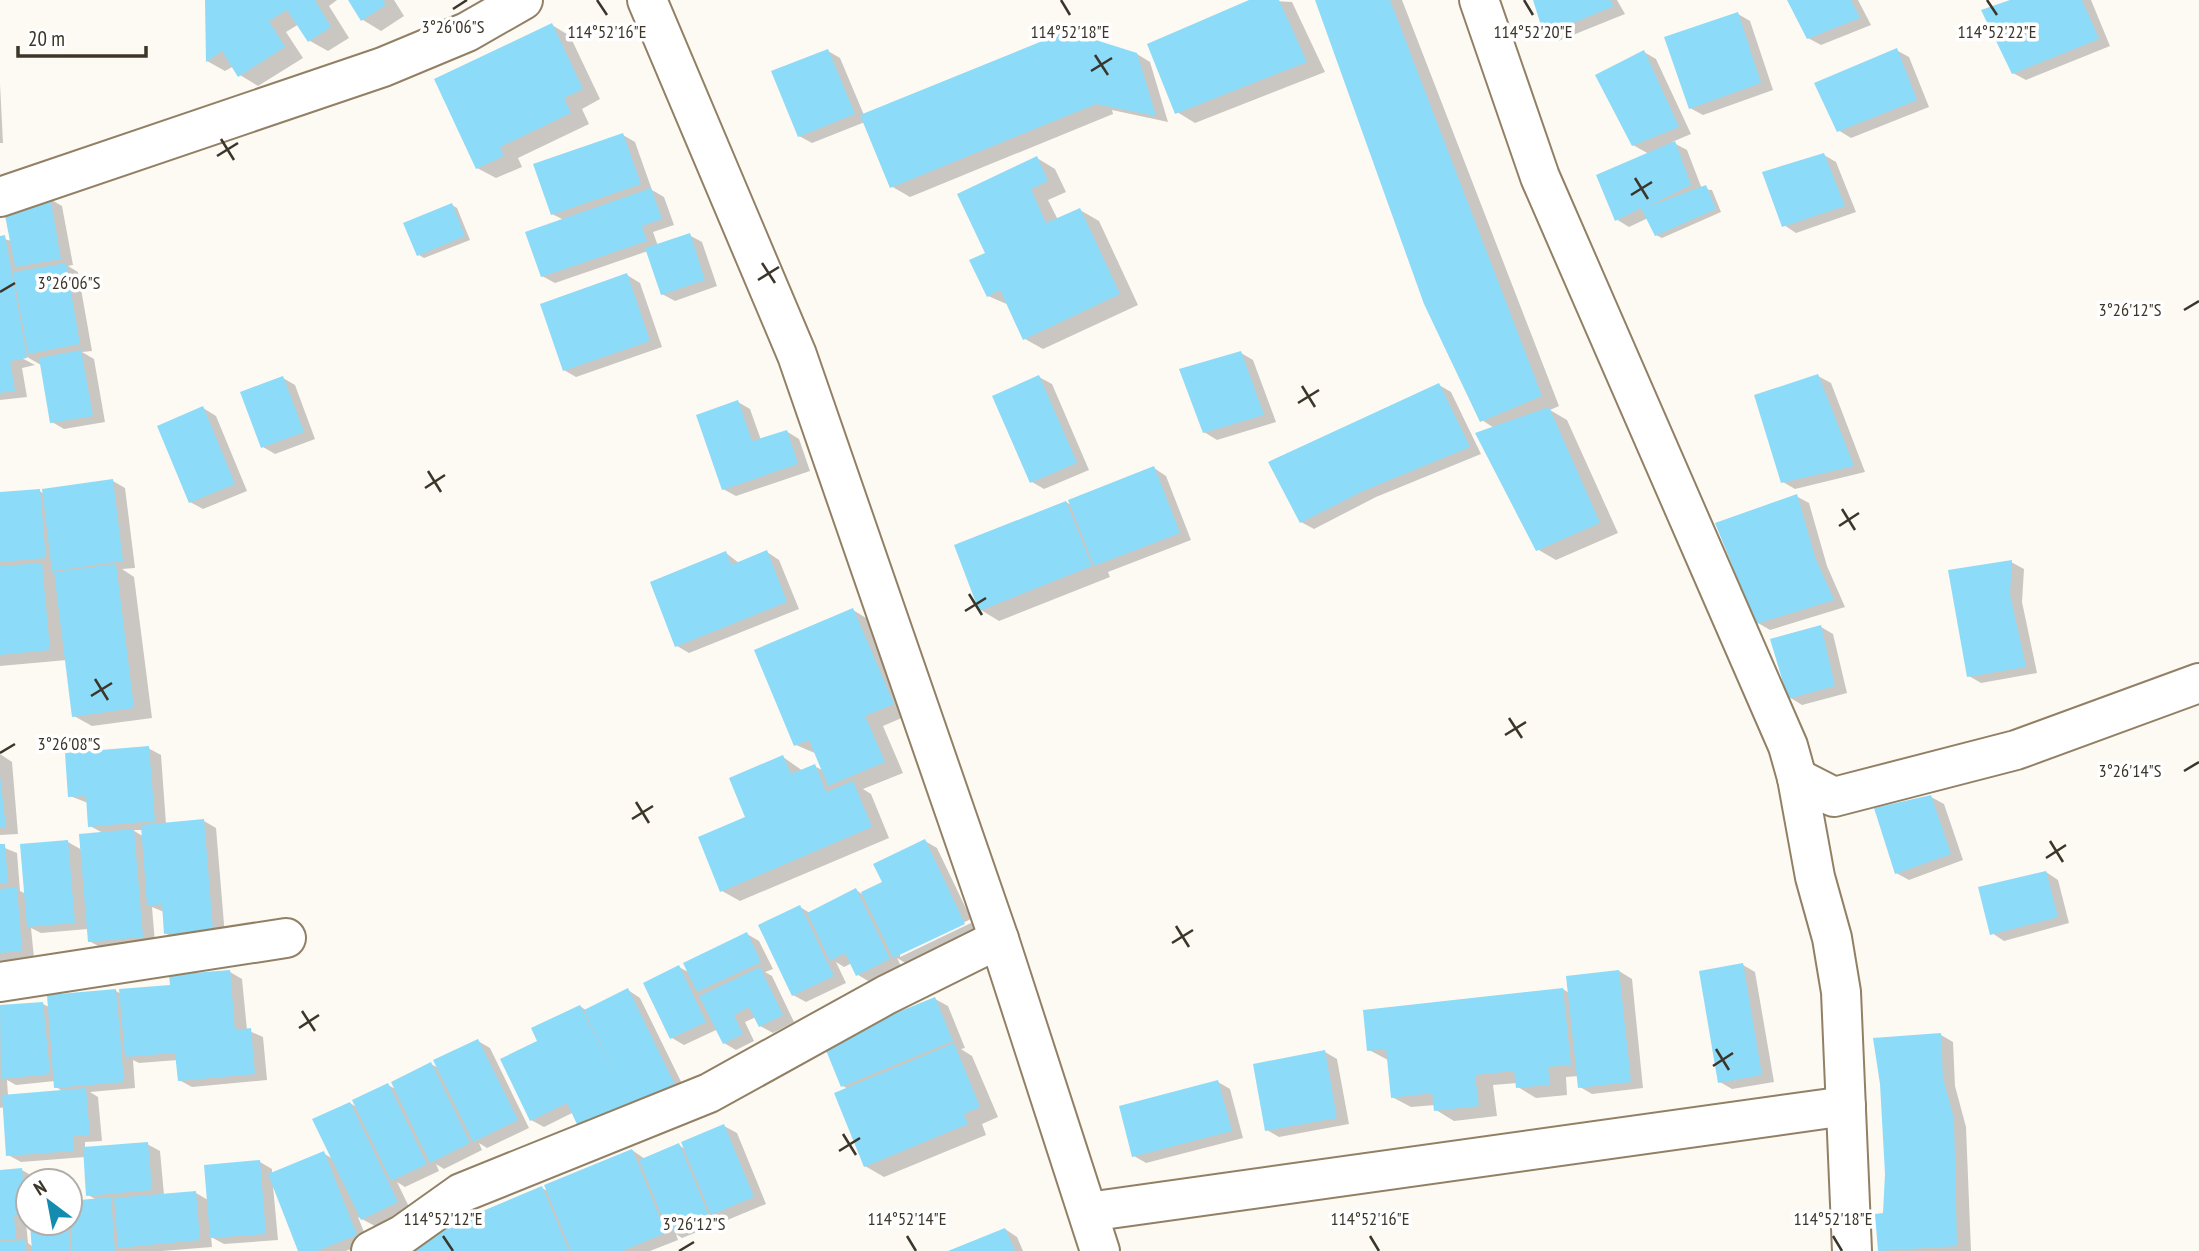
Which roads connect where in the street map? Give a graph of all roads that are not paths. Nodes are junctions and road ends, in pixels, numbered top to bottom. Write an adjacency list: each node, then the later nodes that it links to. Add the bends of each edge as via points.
1 (523, 0): 4 (street, via 467,32 383,67)
2 (647, 0): 8 (street, via 797,355)
3 (1479, 0): 6 (street, via 1540,177 1788,746)
4 (0, 197)
5 (2199, 683): 6 (street, via 2016,750 1834,797)
6 (1797, 778): 10 (street, via 1841,992)
7 (286, 938): 9 (street)
8 (999, 939): 11 (street); 12 (street, via 886,995 709,1093 461,1193)
9 (0, 982)
10 (1846, 1106): 11 (street); 14 (street)
11 (1088, 1212): 13 (street)
12 (371, 1251)
13 (1100, 1251)
14 (1852, 1251)

